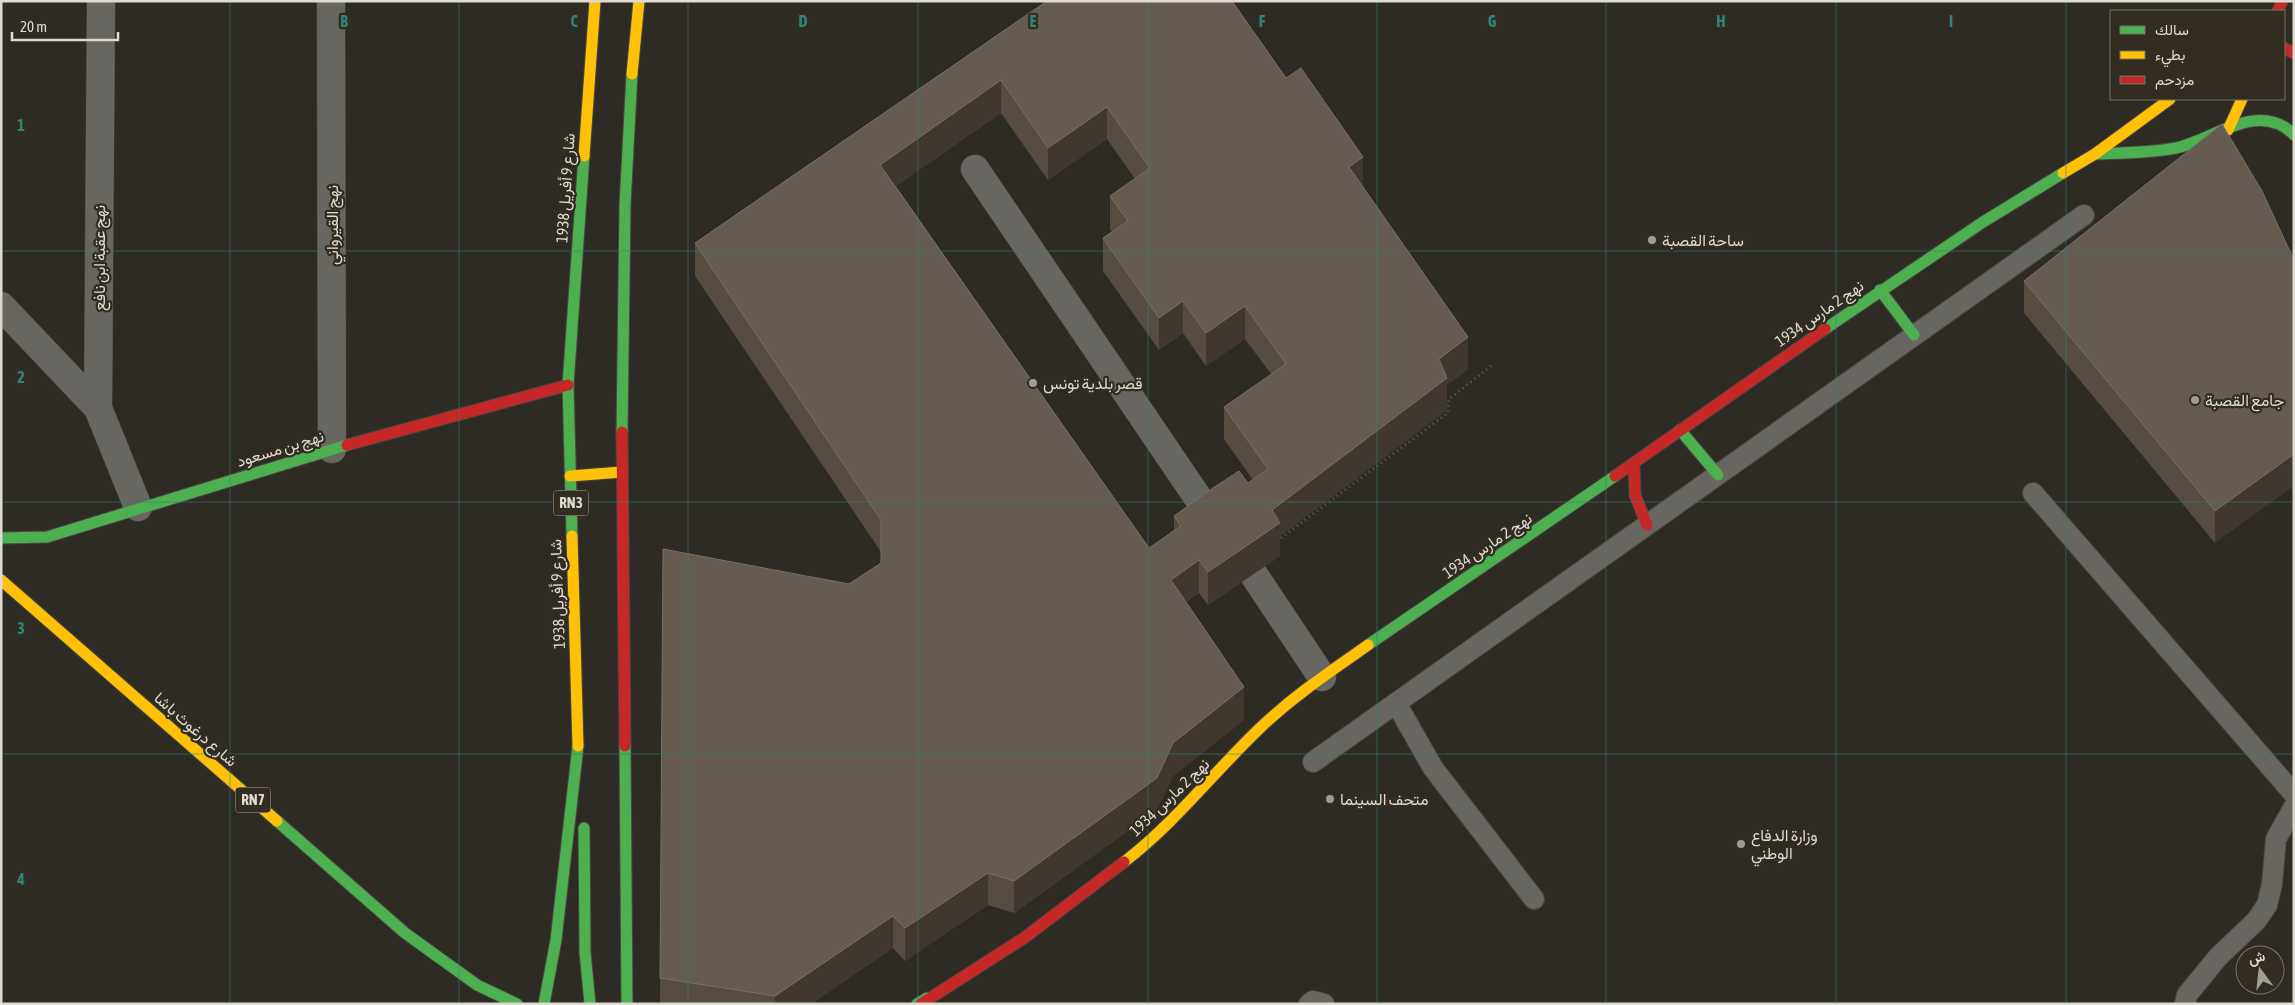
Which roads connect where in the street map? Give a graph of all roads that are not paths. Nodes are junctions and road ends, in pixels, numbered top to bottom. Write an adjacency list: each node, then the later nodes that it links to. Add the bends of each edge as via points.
1 (101, 1): 16 (street, نهج عقبة ابن نافع)
2 (332, 1): 18 (street, نهج القيرواني)
3 (596, 1): 15 (main road, شارع 9 أفريل 1938 / RN3)
4 (639, 1): 20 (main road, via 630,83 624,194)
5 (2169, 100): 9 (main road, نهج 2 مارس 1934)
6 (2242, 100): 7 (main road)
7 (2228, 130): 8 (main road, نهج 2 مارس 1934, via 2244,123 2266,120 2289,129); 9 (main road, نهج 2 مارس 1934, via 2188,145 2157,151)
8 (2294, 135)
9 (2095, 154): 12 (main road, نهج 2 مارس 1934)
10 (975, 168): 25 (street)
11 (2084, 215): 14 (lane)
12 (1880, 290): 14 (main road); 17 (main road, نهج 2 مارس 1934)
13 (1, 306): 16 (street)
14 (1914, 335): 21 (lane)
15 (568, 385): 18 (main road, نهج بن مسعود); 22 (main road, شارع 9 أفريل 1938 / RN3)
16 (98, 408): 24 (street, نهج عقبة ابن نافع)
17 (1680, 430): 19 (main road, نهج 2 مارس 1934); 21 (main road)
18 (332, 449): 24 (main road, نهج بن مسعود)
19 (1634, 463): 26 (main road, via 1635,495); 30 (main road, نهج 2 مارس 1934)
20 (622, 472): 22 (main road); 41 (main road)
21 (1718, 475): 26 (lane)
22 (570, 476): 32 (main road, شارع 9 أفريل 1938 / RN3)
23 (2033, 493): 34 (lane)
24 (138, 508): 27 (main road, نهج بن مسعود, via 47,537)
25 (1213, 520)
26 (1647, 525): 31 (lane)
27 (1, 538)
28 (1254, 576): 30 (street)
29 (1, 580): 38 (main road, شارع درغوث باشا / RN7, via 405,933 478,985)
30 (1322, 677): 37 (main road, نهج 2 مارس 1934, via 1260,728 1196,796 1129,858 1024,938)
31 (1396, 703): 33 (lane); 36 (lane, via 1433,768)
32 (578, 752): 39 (main road, شارع 9 أفريل 1938 / RN3, via 556,940); 40 (main road)
33 (1313, 762)
34 (2294, 794)
35 (2294, 807): 44 (lane, via 2276,839 2267,905 2218,957 2187,995)
36 (1534, 899)
37 (922, 1002)
38 (517, 1004)
39 (544, 1004)
40 (590, 1004)
41 (627, 1004)
42 (1310, 1004): 43 (lane, via 1313,1001)
43 (1324, 1004)
44 (2185, 1004)

